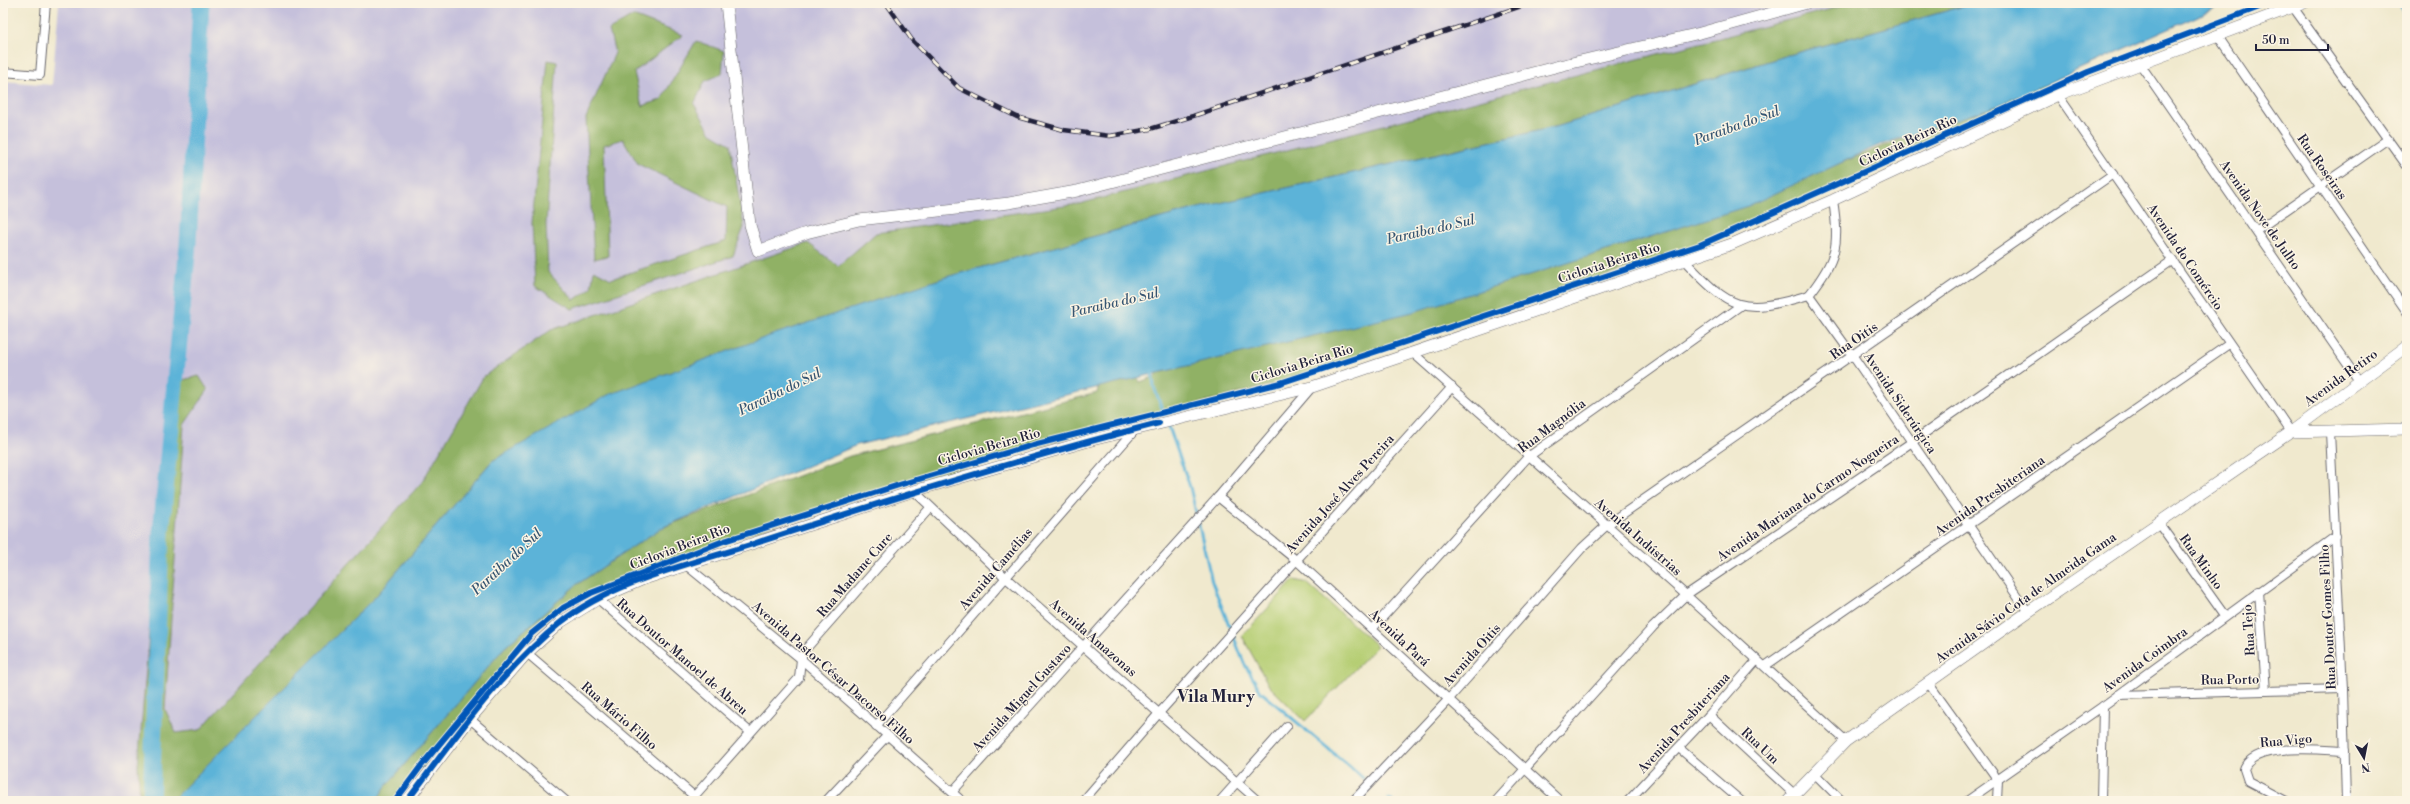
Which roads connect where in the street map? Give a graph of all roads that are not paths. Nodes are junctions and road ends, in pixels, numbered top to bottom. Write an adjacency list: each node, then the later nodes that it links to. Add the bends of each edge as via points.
1 (46, 3): 8 (street, via 40,75)
2 (726, 3): 3 (street, via 750,225 758,251 806,232 859,220 1009,204 1077,191 1563,65 1700,33)
3 (1807, 3)
4 (2304, 3): 5 (street)
5 (2293, 7): 6 (street); 10 (street)
6 (2217, 35): 7 (street); 13 (street, Rua Roseiras)
7 (2140, 64): 9 (street); 15 (street, Avenida Nove de Julho)
8 (3, 72)
9 (2058, 95): 12 (street, Avenida do Comércio); 14 (street)
10 (2388, 139): 11 (street); 13 (street)
11 (2407, 166)
12 (2113, 174): 17 (street, Avenida do Comércio); 24 (street, Rua Oitis)
13 (2320, 185): 15 (street); 20 (street, Rua Roseiras)
14 (1833, 200): 16 (street, via 1732,244); 18 (street, via 1837,225 1835,255 1826,273)
15 (2256, 231): 25 (street, Avenida Nove de Julho)
16 (1684, 260): 19 (street, via 1724,299); 23 (street)
17 (2173, 260): 21 (street, Avenida do Comércio); 32 (street, Avenida Mariana do Carmo Nogueira)
18 (1809, 295): 19 (street, via 1771,304); 24 (street, Avenida Siderúrgica)
19 (1740, 306): 33 (street, Rua Magnólia)
20 (2407, 312)
21 (2229, 344): 30 (street, Avenida do Comércio); 38 (street, Avenida Presbiteriana)
22 (2407, 346): 25 (street, Avenida Retiro)
23 (1413, 353): 26 (street); 27 (street, Avenida Indústrias)
24 (1853, 356): 32 (street, Avenida Siderúrgica); 39 (street, Rua Oitis)
25 (2360, 381): 30 (street, Avenida Retiro)
26 (1312, 387): 28 (street); 35 (street)
27 (1452, 387): 33 (street, Avenida Indústrias); 41 (street, Avenida José Alves Pereira)
28 (1135, 429): 34 (street); 43 (street, Avenida Camélias)
29 (2407, 429): 31 (street)
30 (2291, 432): 31 (street); 37 (street, Avenida Sávio Cota de Almeida Gama)
31 (2330, 432): 40 (street, Rua Doutor Gomes Filho)
32 (1912, 442): 38 (street, Avenida Siderúrgica); 45 (street, Avenida Mariana do Carmo Nogueira)
33 (1528, 457): 39 (street, Avenida Indústrias); 49 (street, Rua Magnólia)
34 (914, 491): 36 (street, Avenida Amazonas); 42 (street)
35 (1218, 497): 41 (street, Avenida Pará); 50 (street, Avenida Miguel Gustavo)
36 (930, 508): 43 (street, Avenida Amazonas); 52 (street, Rua Madame Cure, via 804,651)
37 (2158, 522): 47 (street, Avenida Sávio Cota de Almeida Gama); 48 (street, Rua Minho)
38 (1969, 524): 47 (street, Avenida Siderúrgica); 54 (street, Avenida Presbiteriana)
39 (1607, 525): 45 (street, Avenida Indústrias); 59 (street, Avenida Oitis, via 1582,548)
40 (2336, 536): 44 (street, Avenida Coimbra); 56 (street, Rua Doutor Gomes Filho)
41 (1296, 560): 49 (street, Avenida Pará); 61 (street, Avenida José Alves Pereira, via 1230,637)
42 (687, 566): 46 (street); 52 (street, Avenida Pastor César Dacorso Filho)
43 (1005, 577): 50 (street, Avenida Amazonas); 64 (street, Avenida Camélias)
44 (2259, 591): 48 (street, Avenida Coimbra); 57 (street, Rua Tejo)
45 (1686, 595): 53 (street, Avenida Indústrias); 71 (street, Avenida Mariana do Carmo Nogueira, via 1653,627)
46 (598, 599): 51 (street, via 562,622); 66 (street, Rua Doutor Manoel de Abreu)
47 (2028, 612): 55 (street, Avenida Sávio Cota de Almeida Gama)
48 (2225, 616): 58 (street, Avenida Coimbra)
49 (1372, 629): 59 (street, Avenida Pará)
50 (1084, 647): 61 (street, Avenida Amazonas); 75 (street, Avenida Miguel Gustavo)
51 (528, 653): 63 (street); 78 (street, Rua Mário Filho)
52 (801, 659): 64 (street, Avenida Pastor César Dacorso Filho); 66 (street, via 799,678)
53 (1757, 660): 54 (street, Avenida Indústrias); 62 (street, Avenida Presbiteriana)
54 (1765, 666): 68 (street, Avenida Indústrias)
55 (1929, 684): 68 (street, Avenida Sávio Cota de Almeida Gama); 73 (street)
56 (2343, 689): 57 (street, Rua Porto); 70 (street, Rua Doutor Gomes Filho)
57 (2266, 691): 58 (street, Rua Porto)
58 (2118, 695): 60 (street, Avenida Coimbra)
59 (1448, 700): 71 (street, Avenida Pará); 85 (street, Avenida Oitis)
60 (2102, 706): 73 (street, Avenida Coimbra); 93 (street)
61 (1160, 712): 74 (street, Avenida Amazonas); 82 (street)
62 (1710, 715): 69 (street, Avenida Presbiteriana); 76 (street, Rua Um)
63 (470, 719): 77 (street); 79 (street)
64 (876, 726): 67 (street, Avenida Pastor César Dacorso Filho)
65 (1287, 726): 74 (street)
66 (750, 732): 78 (street)
67 (887, 736): 75 (street, Avenida Pastor César Dacorso Filho); 80 (street)
68 (1846, 741): 72 (street, Avenida Sávio Cota de Almeida Gama)
69 (1679, 748): 88 (street, Avenida Presbiteriana); 89 (street)
70 (2345, 751): 94 (street, Rua Vigo, via 2282,751 2263,753 2249,760 2244,769 2248,781); 95 (street, Rua Doutor Gomes Filho)
71 (1526, 769): 86 (street, Avenida Mariana do Carmo Nogueira); 87 (street, Avenida Pará)
72 (1814, 773): 76 (street, Avenida Sávio Cota de Almeida Gama); 90 (street)
73 (1998, 780): 91 (street, Avenida Coimbra); 92 (street)
74 (1237, 782): 83 (street); 84 (street, Avenida Amazonas)
75 (953, 791): 81 (street, Avenida Pastor César Dacorso Filho)
76 (1791, 798)
77 (560, 799)
78 (692, 799)
79 (407, 801)
80 (826, 801)
81 (962, 801)
82 (1083, 801)
83 (1220, 801)
84 (1258, 801)
85 (1353, 801)
86 (1496, 801)
87 (1560, 801)
88 (1628, 801)
89 (1741, 801)
90 (1842, 801)
91 (1967, 801)
92 (1997, 801)
93 (2101, 801)
94 (2286, 801)
95 (2346, 801)

